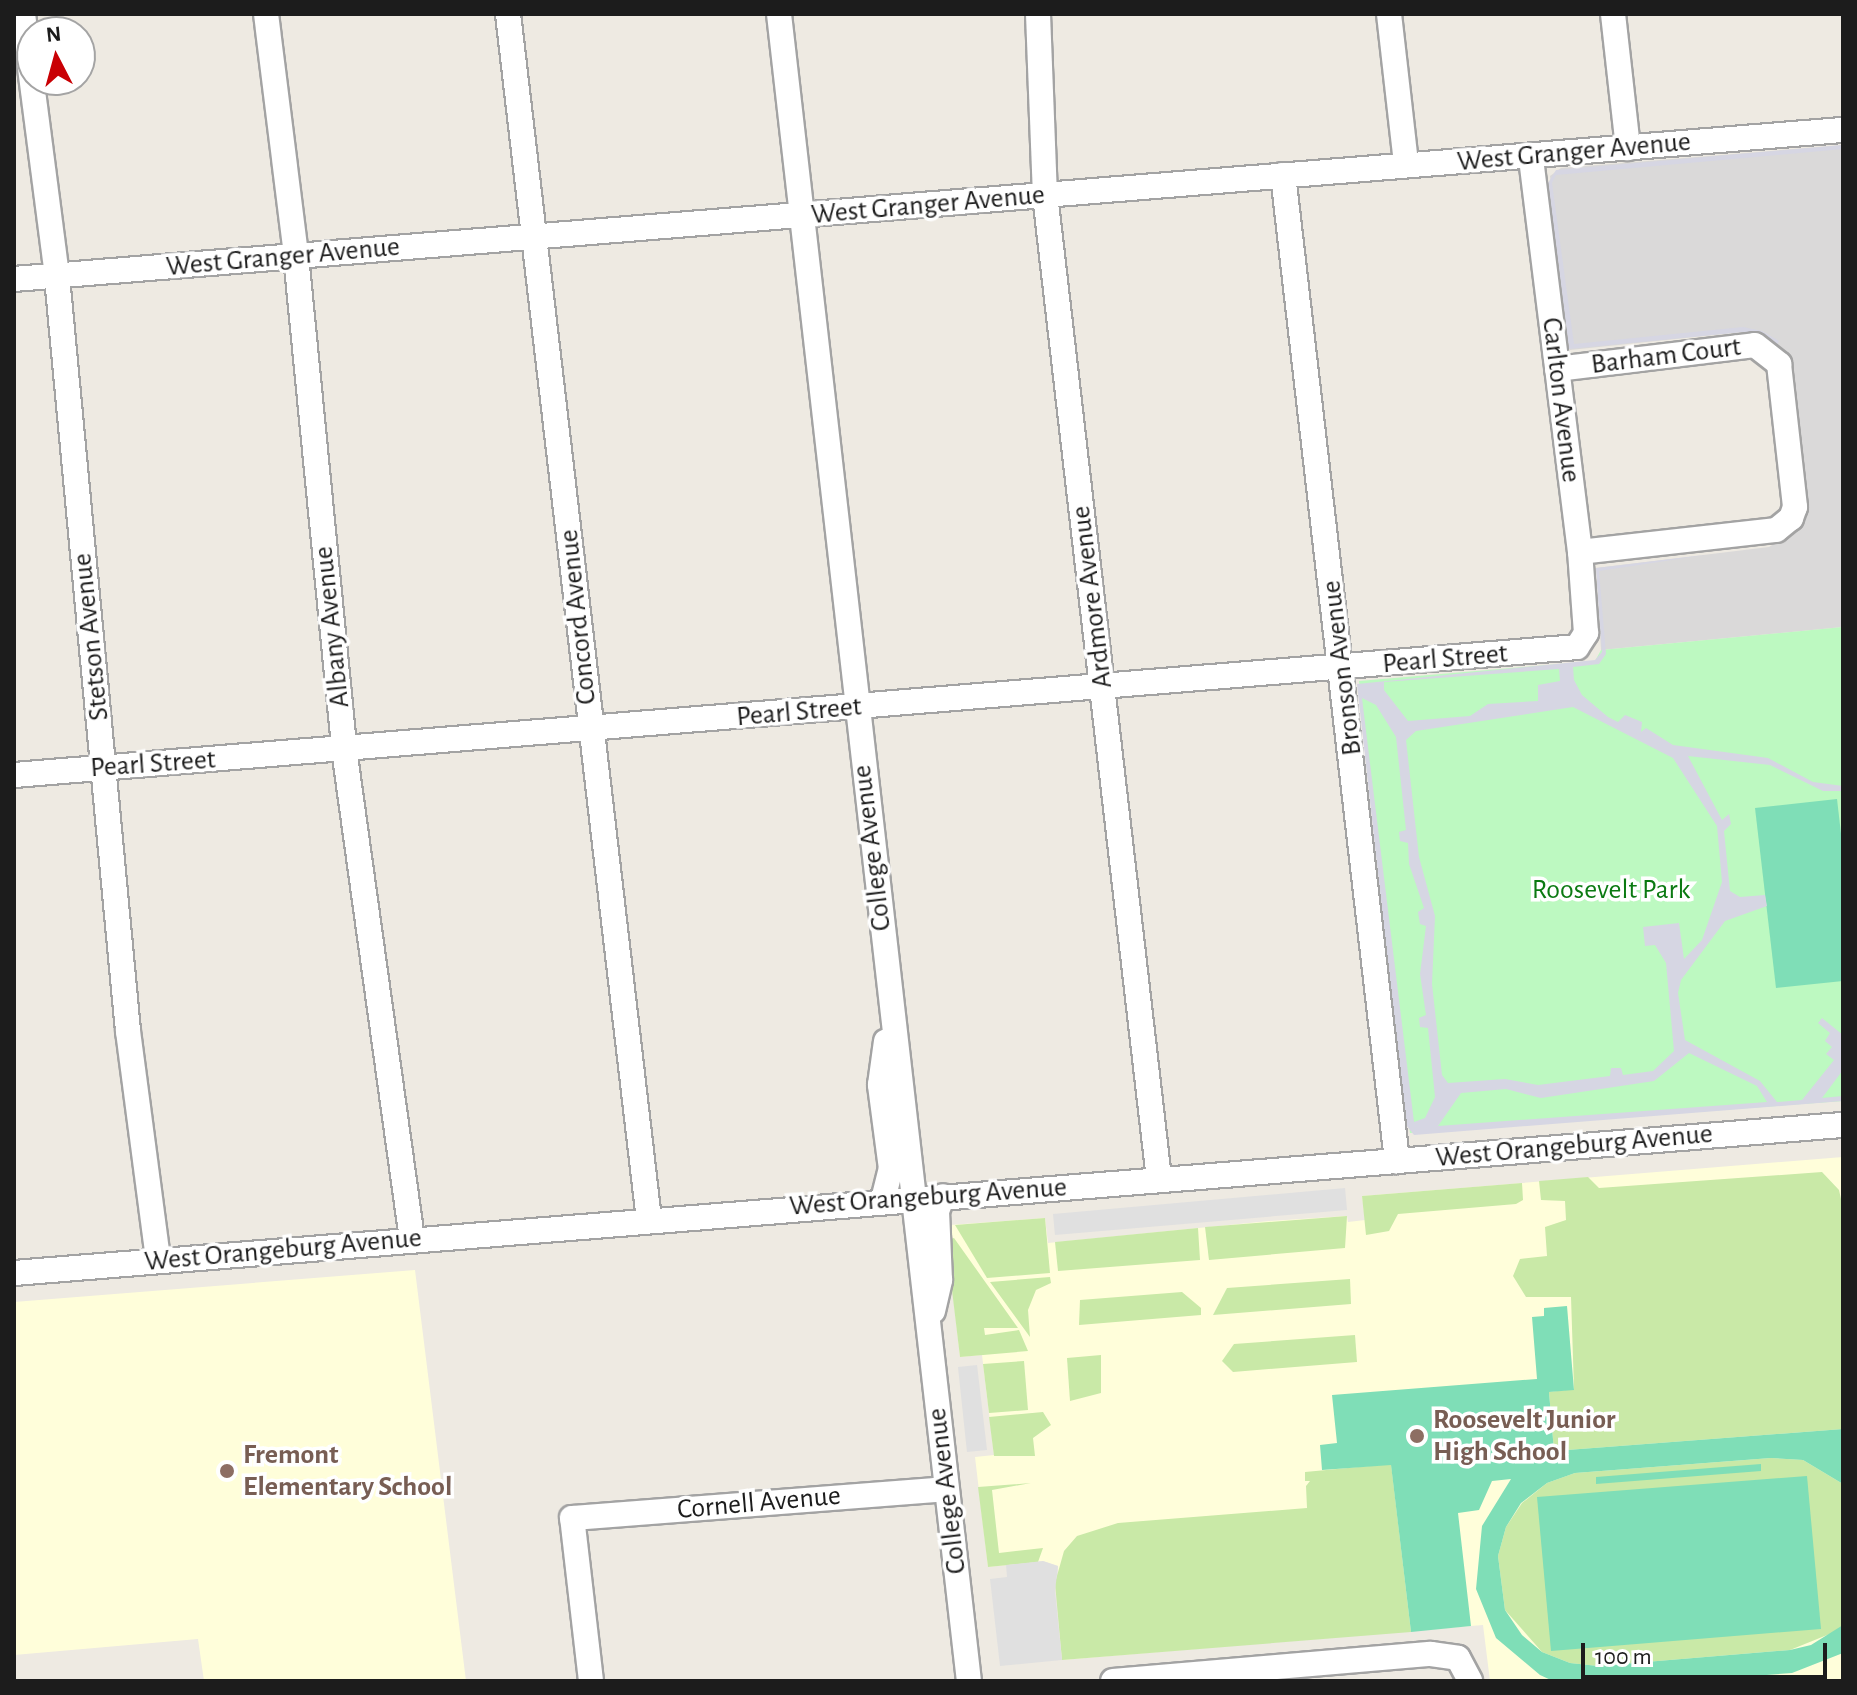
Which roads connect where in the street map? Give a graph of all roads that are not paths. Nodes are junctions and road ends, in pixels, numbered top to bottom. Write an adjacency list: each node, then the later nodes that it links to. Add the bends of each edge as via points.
1 (23, 14): 17 (street, Stetson Avenue)
2 (266, 14): 16 (street, Albany Avenue)
3 (508, 14): 15 (street, Concord Avenue)
4 (779, 14): 14 (street, College Avenue)
5 (1038, 14): 13 (street, Ardmore Avenue)
6 (1389, 14): 11 (street)
7 (1613, 14): 9 (street)
8 (1843, 130): 9 (street, West Granger Avenue)
9 (1628, 148): 10 (street, West Granger Avenue)
10 (1531, 156): 11 (street, West Granger Avenue); 19 (street, Carlton Avenue)
11 (1406, 164): 12 (street, West Granger Avenue)
12 (1283, 175): 13 (street, West Granger Avenue); 22 (street, Bronson Avenue)
13 (1045, 195): 14 (street, West Granger Avenue); 23 (street, Ardmore Avenue)
14 (801, 215): 15 (street, West Granger Avenue); 24 (street, College Avenue)
15 (536, 238): 16 (street, West Granger Avenue); 25 (street, Concord Avenue)
16 (296, 256): 17 (street, West Granger Avenue); 26 (street, Albany Avenue)
17 (57, 277): 18 (street, West Granger Avenue); 27 (street, Stetson Avenue)
18 (14, 279)
19 (1557, 369): 20 (street, Carlton Avenue); 20 (street, Barham Court, via 1755,345 1779,364 1795,507 1791,518 1776,530)
20 (1580, 552): 21 (street, Carlton Avenue)
21 (1583, 643): 22 (street, Pearl Street)
22 (1343, 668): 23 (street, Pearl Street); 31 (street, Bronson Avenue)
23 (1102, 687): 24 (street, Pearl Street); 32 (street, Ardmore Avenue)
24 (856, 708): 25 (street, Pearl Street); 29 (street, College Avenue)
25 (591, 729): 26 (street, Pearl Street); 36 (street, Concord Avenue)
26 (344, 749): 27 (street, Pearl Street); 37 (street, Albany Avenue)
27 (104, 768): 28 (street, Pearl Street); 38 (street, Stetson Avenue, via 128,1031)
28 (14, 775)
29 (891, 1011): 34 (street, College Avenue); 35 (street, via 880,1085 891,1169 890,1189)
30 (1843, 1125): 31 (street, West Orangeburg Avenue)
31 (1397, 1161): 32 (street, West Orangeburg Avenue)
32 (1159, 1179): 33 (street, West Orangeburg Avenue)
33 (943, 1196): 34 (street, West Orangeburg Avenue); 40 (street, via 936,1230 940,1280)
34 (915, 1198): 35 (street, West Orangeburg Avenue); 40 (street, College Avenue)
35 (883, 1200): 36 (street, West Orangeburg Avenue)
36 (649, 1220): 37 (street, West Orangeburg Avenue)
37 (412, 1239): 38 (street, West Orangeburg Avenue)
38 (158, 1259): 39 (street, West Orangeburg Avenue)
39 (14, 1273)
40 (928, 1327): 41 (street, College Avenue)
41 (946, 1489): 43 (street, Cornell Avenue, via 572,1518); 44 (street, College Avenue)
42 (1214, 1677): 45 (street); 46 (street, via 1446,1655 1466,1666)
43 (591, 1681)
44 (969, 1681)
45 (1113, 1681)
46 (1470, 1681)

